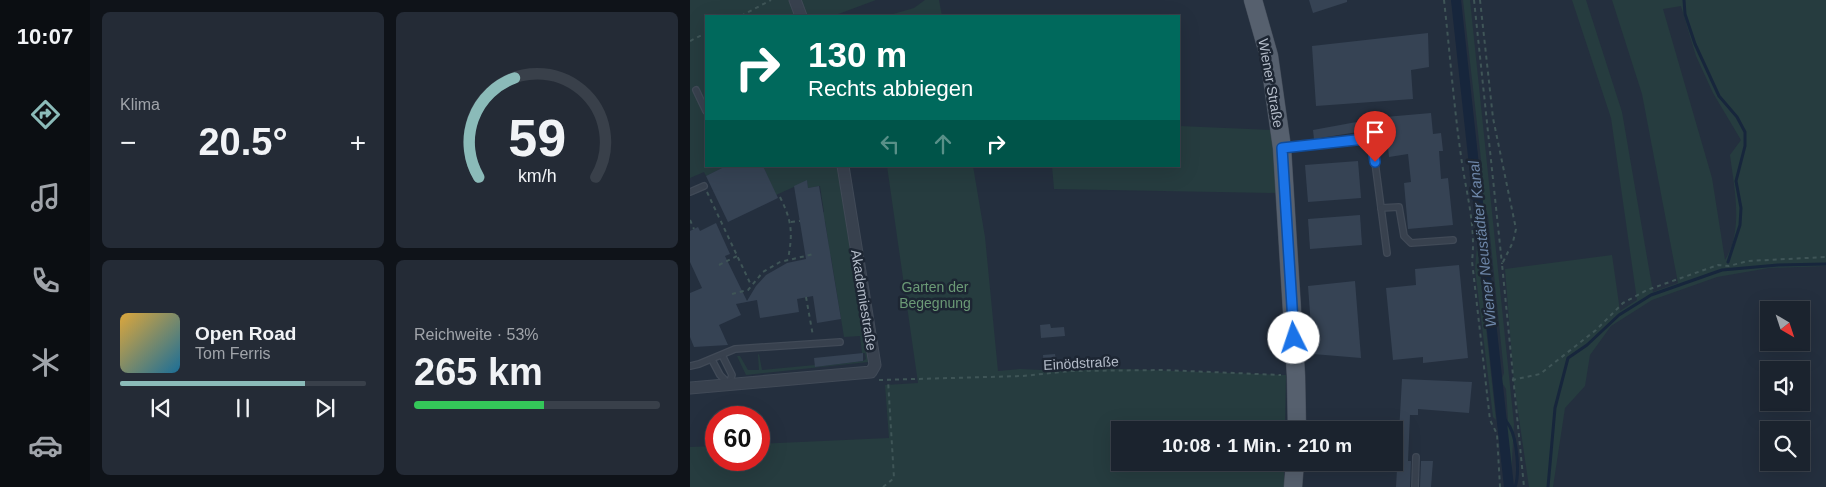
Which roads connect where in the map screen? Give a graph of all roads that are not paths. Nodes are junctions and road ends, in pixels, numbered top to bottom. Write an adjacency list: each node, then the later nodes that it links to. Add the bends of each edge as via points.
1 (796, 0): 3 (street)
2 (1253, 0): 6 (main road, Wiener Straße, via 1269,56)
3 (801, 15)
4 (696, 90): 5 (lane)
5 (705, 109)
6 (1282, 148): 10 (lane, via 1365,139 1373,147); 19 (main road, Wiener Straße)
7 (843, 167): 17 (street, Akademiestraße, via 875,365 871,372)
8 (704, 186): 9 (lane)
9 (690, 192)
10 (1381, 208): 11 (lane, via 1400,207 1404,236 1411,243); 12 (lane)
11 (1453, 240)
12 (1387, 253)
13 (840, 342): 14 (lane, via 735,349)
14 (722, 355): 15 (lane); 17 (lane, via 732,375)
15 (712, 360): 16 (lane); 17 (lane)
16 (690, 366)
17 (729, 384): 18 (street)
18 (690, 388)
19 (1297, 421)
20 (1416, 457): 23 (lane)
21 (1294, 471): 22 (main road)
22 (1293, 487)
23 (1415, 487)

